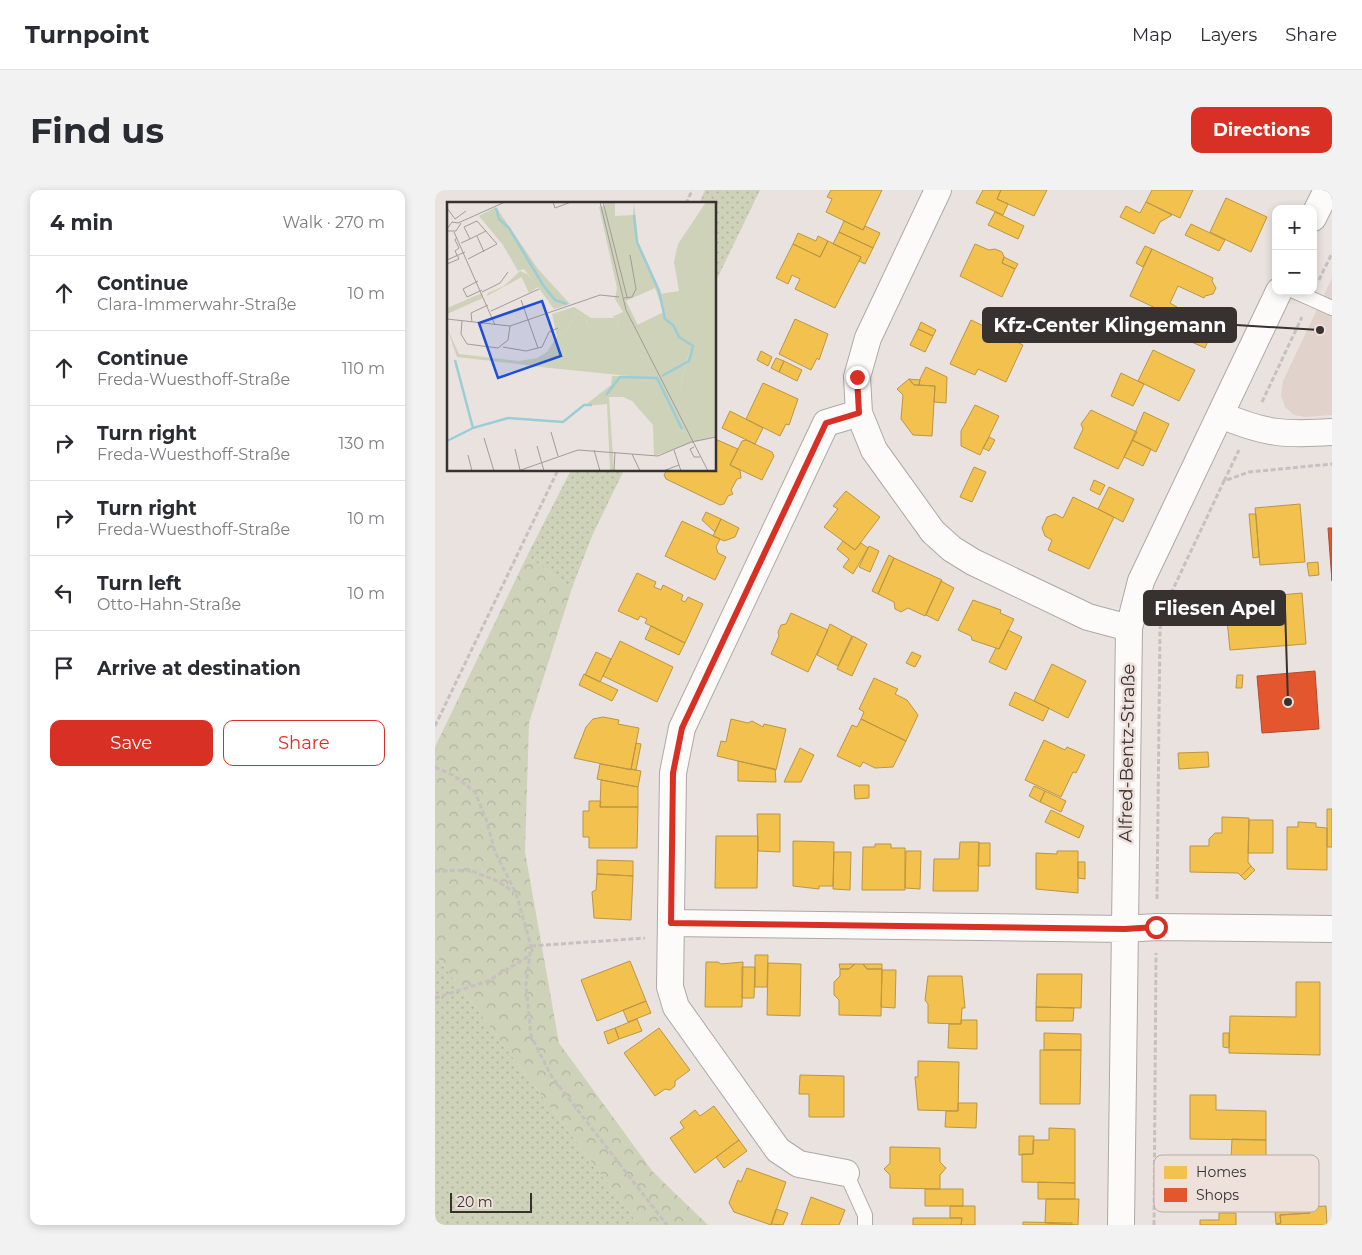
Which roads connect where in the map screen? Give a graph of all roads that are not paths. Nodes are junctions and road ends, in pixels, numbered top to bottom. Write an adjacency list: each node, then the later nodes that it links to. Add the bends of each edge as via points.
1 (938, 190): 7 (street, via 868,338 857,377)
2 (1327, 190): 3 (street)
3 (1317, 210)
4 (1277, 295): 8 (street, Alfred-Bentz-Straße)
5 (1303, 295): 6 (lane)
6 (1332, 308)
7 (859, 413): 10 (street, via 874,450 933,532 952,549 1089,617); 13 (street, via 826,423 682,728 673,773)
8 (1221, 415): 9 (street, via 1251,428 1289,435); 10 (street, Alfred-Bentz-Straße, via 1141,581)
9 (1332, 432)
10 (1129, 628): 11 (street, Alfred-Bentz-Straße)
11 (1125, 929): 12 (street); 13 (street); 16 (street, Alfred-Bentz-Straße)
12 (1332, 929)
13 (671, 930): 14 (street, via 670,988 676,1007 778,1150 799,1164)
14 (846, 1172): 15 (lane, via 865,1215)
15 (865, 1225)
16 (1121, 1225)

